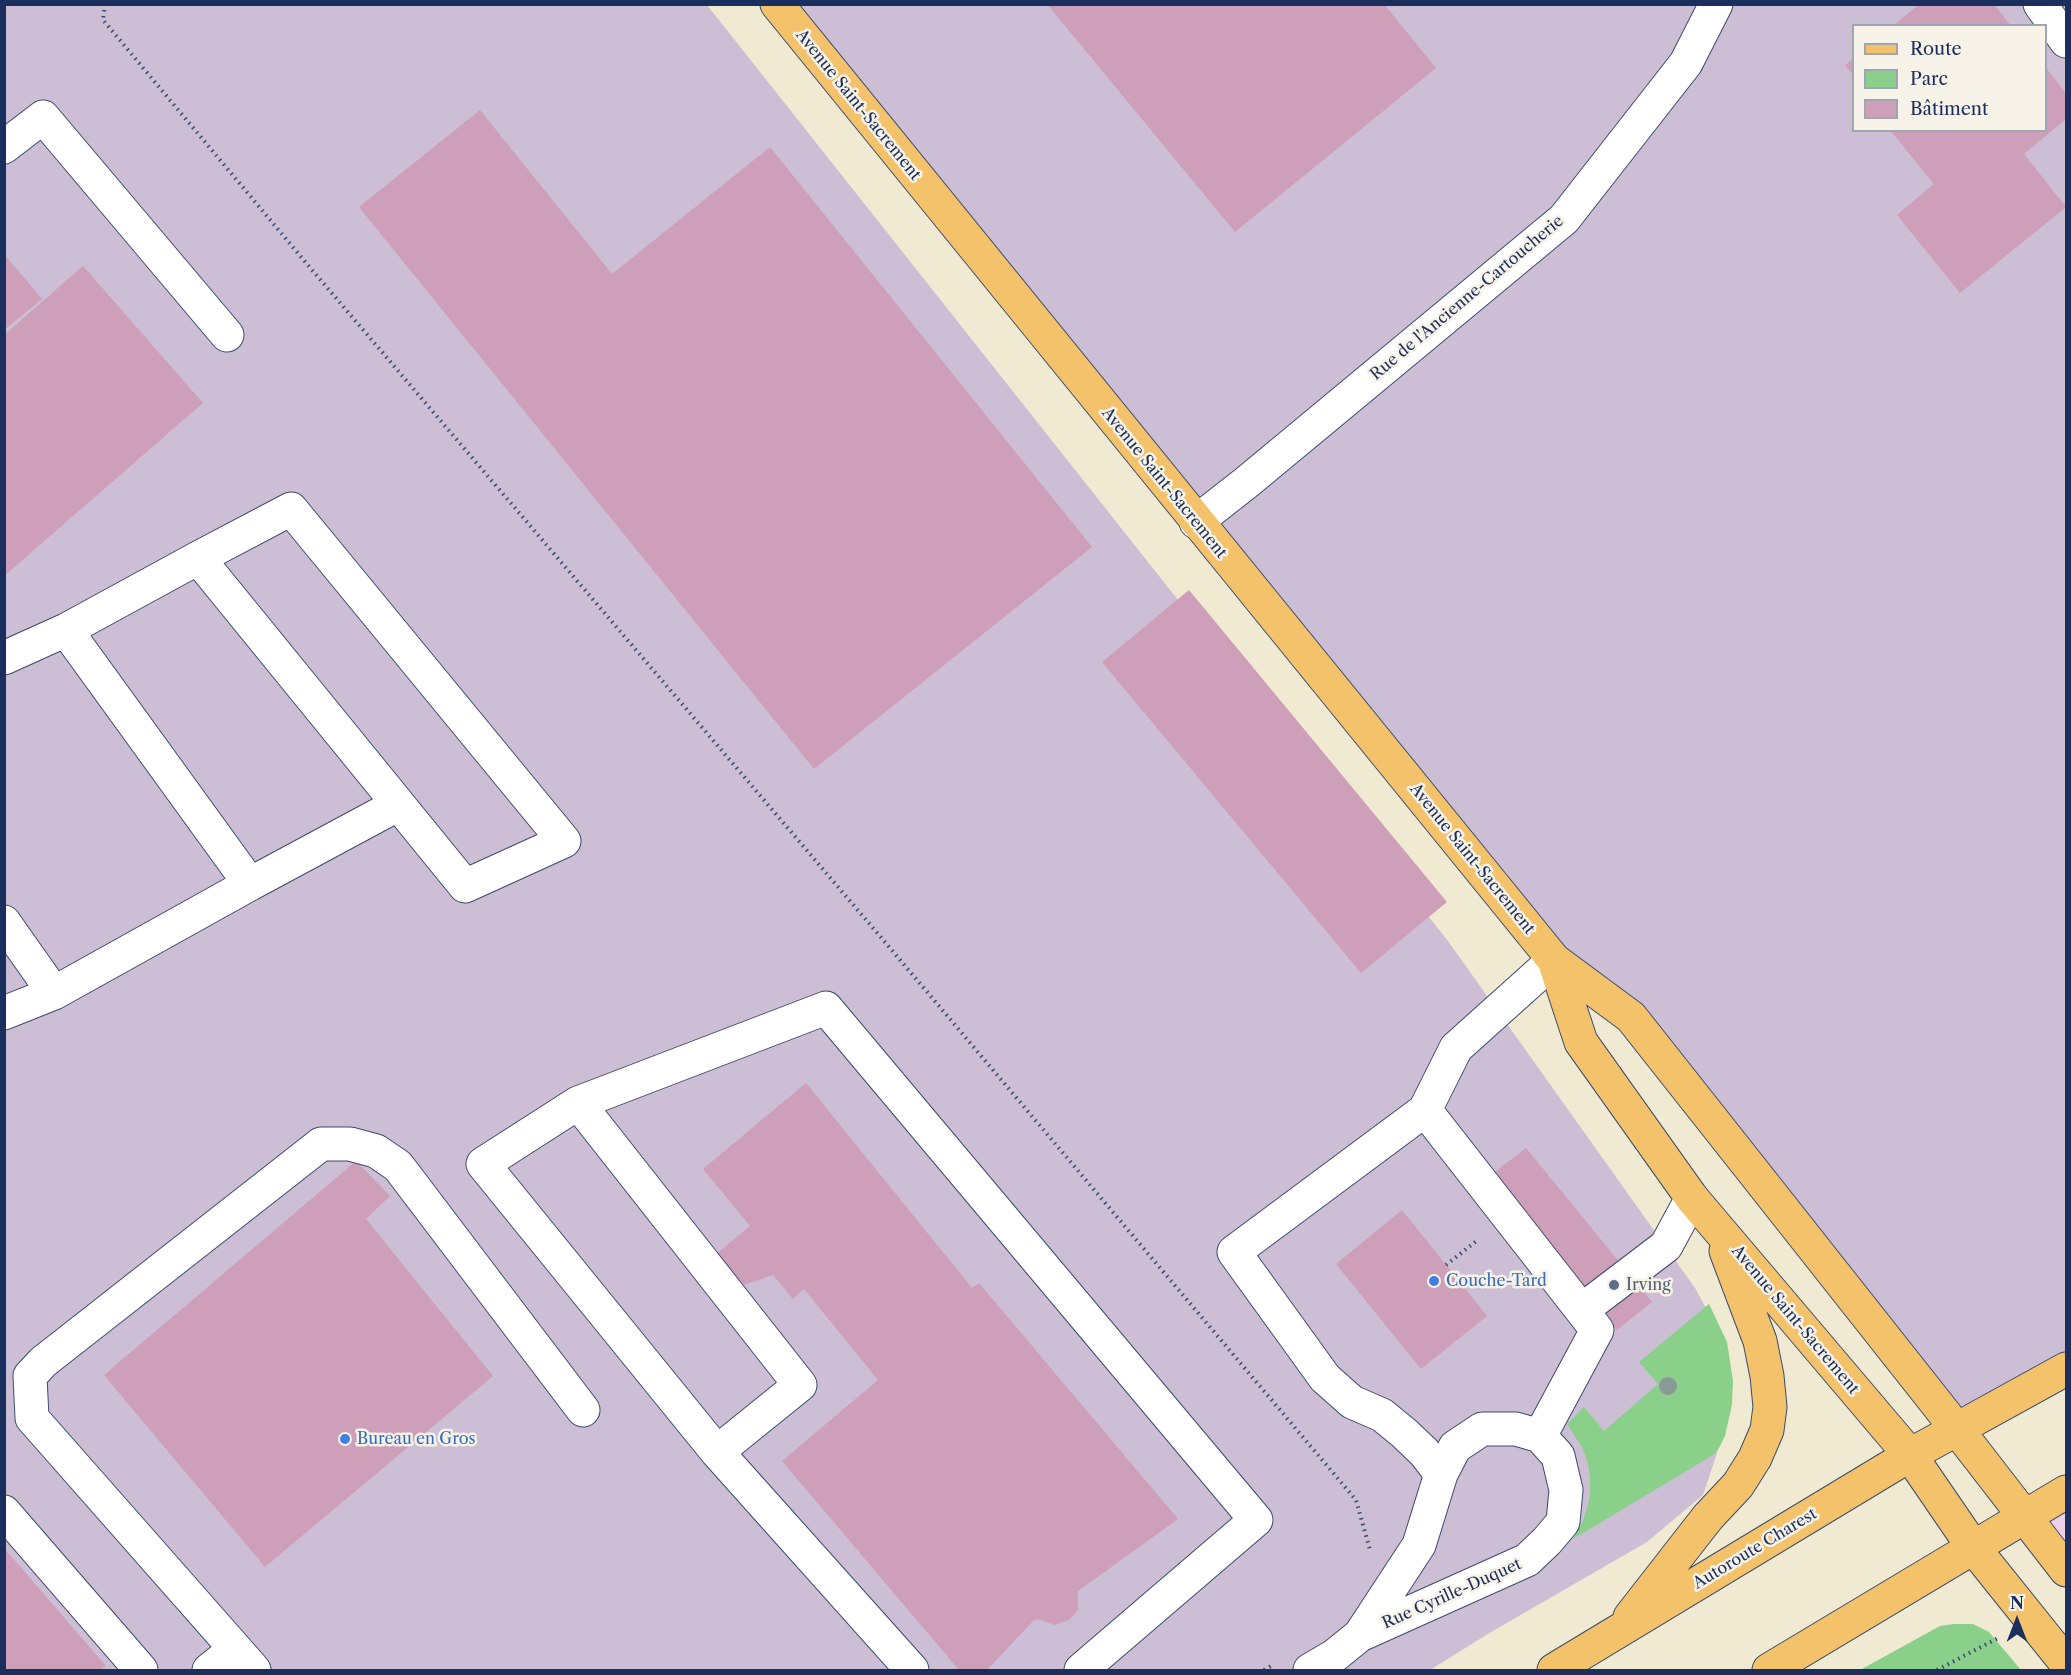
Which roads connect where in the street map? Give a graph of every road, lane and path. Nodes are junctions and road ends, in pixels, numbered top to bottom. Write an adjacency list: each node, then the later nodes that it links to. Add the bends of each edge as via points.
1 (105, 4): 33 (path, via 103,20 307,264 1356,1500)
2 (777, 4): 8 (main road, Avenue Saint-Sacrement)
3 (1716, 4): 8 (street, Rue de l'Ancienne-Cartoucherie, via 1686,63 1563,219)
4 (2040, 4): 5 (street)
5 (2067, 41)
6 (4, 147): 7 (street, via 43,117)
7 (227, 335)
8 (1196, 522): 15 (main road, Avenue Saint-Sacrement)
9 (198, 558): 10 (street); 12 (street); 12 (street, via 291,509 564,841 465,886)
10 (66, 630): 11 (street); 13 (street)
11 (4, 658)
12 (397, 805): 13 (street)
13 (250, 884): 16 (street)
14 (4, 922): 16 (street)
15 (1554, 960): 19 (street, via 1456,1048); 20 (main road, Avenue Saint-Sacrement, via 1581,1042); 24 (main road, Avenue Saint-Sacrement, via 1631,1017)
16 (54, 993): 17 (street)
17 (4, 1013)
18 (578, 1103): 26 (street, via 800,1385); 26 (street, via 483,1164); 44 (street, via 826,1008 1256,1520)
19 (1425, 1110): 21 (street); 28 (street, via 1234,1252 1325,1378 1352,1402 1382,1415 1424,1452)
20 (1692, 1198): 21 (street, via 1666,1246); 27 (main road, Avenue Saint-Sacrement); 36 (main road, via 1725,1250 1760,1341 1770,1407 1767,1430 1738,1485)
21 (1582, 1310): 25 (street, via 1597,1330)
22 (2067, 1369): 24 (main road, Autoroute Charest)
23 (583, 1410): 38 (street, via 398,1166 376,1151 350,1144 321,1144 42,1362 30,1376 32,1418)
24 (1956, 1428): 27 (main road, Autoroute Charest); 31 (main road, Avenue Saint-Sacrement)
25 (1540, 1436): 28 (street, Rue Cyrille-Duquet, via 1516,1429 1482,1430 1455,1447); 37 (street, Rue Cyrille-Duquet, via 1558,1456 1566,1490 1563,1522 1547,1541 1527,1560)
26 (717, 1452): 43 (street)
27 (1910, 1455): 32 (main road, Avenue Saint-Sacrement); 36 (main road, Autoroute Charest)
28 (1441, 1474): 37 (street, Rue Cyrille-Duquet, via 1419,1545)
29 (2067, 1492): 31 (main road)
30 (4, 1512): 41 (street)
31 (2024, 1516): 32 (main road); 34 (main road, Avenue Saint-Sacrement)
32 (1973, 1547): 35 (main road, Avenue Saint-Sacrement); 47 (main road)
33 (1372, 1557)
34 (2067, 1570)
35 (2032, 1622): 39 (main road, Avenue Saint-Sacrement); 48 (path)
36 (1617, 1633): 46 (main road, Autoroute Charest)
37 (1360, 1635): 40 (street, Rue Cyrille-Duquet, via 1334,1656)
38 (244, 1660): 42 (street)
39 (2067, 1664)
40 (1296, 1665): 45 (path)
41 (141, 1671)
42 (209, 1671)
43 (912, 1671)
44 (1081, 1671)
45 (1264, 1671)
46 (1554, 1671)
47 (1769, 1671)
48 (1937, 1671)

